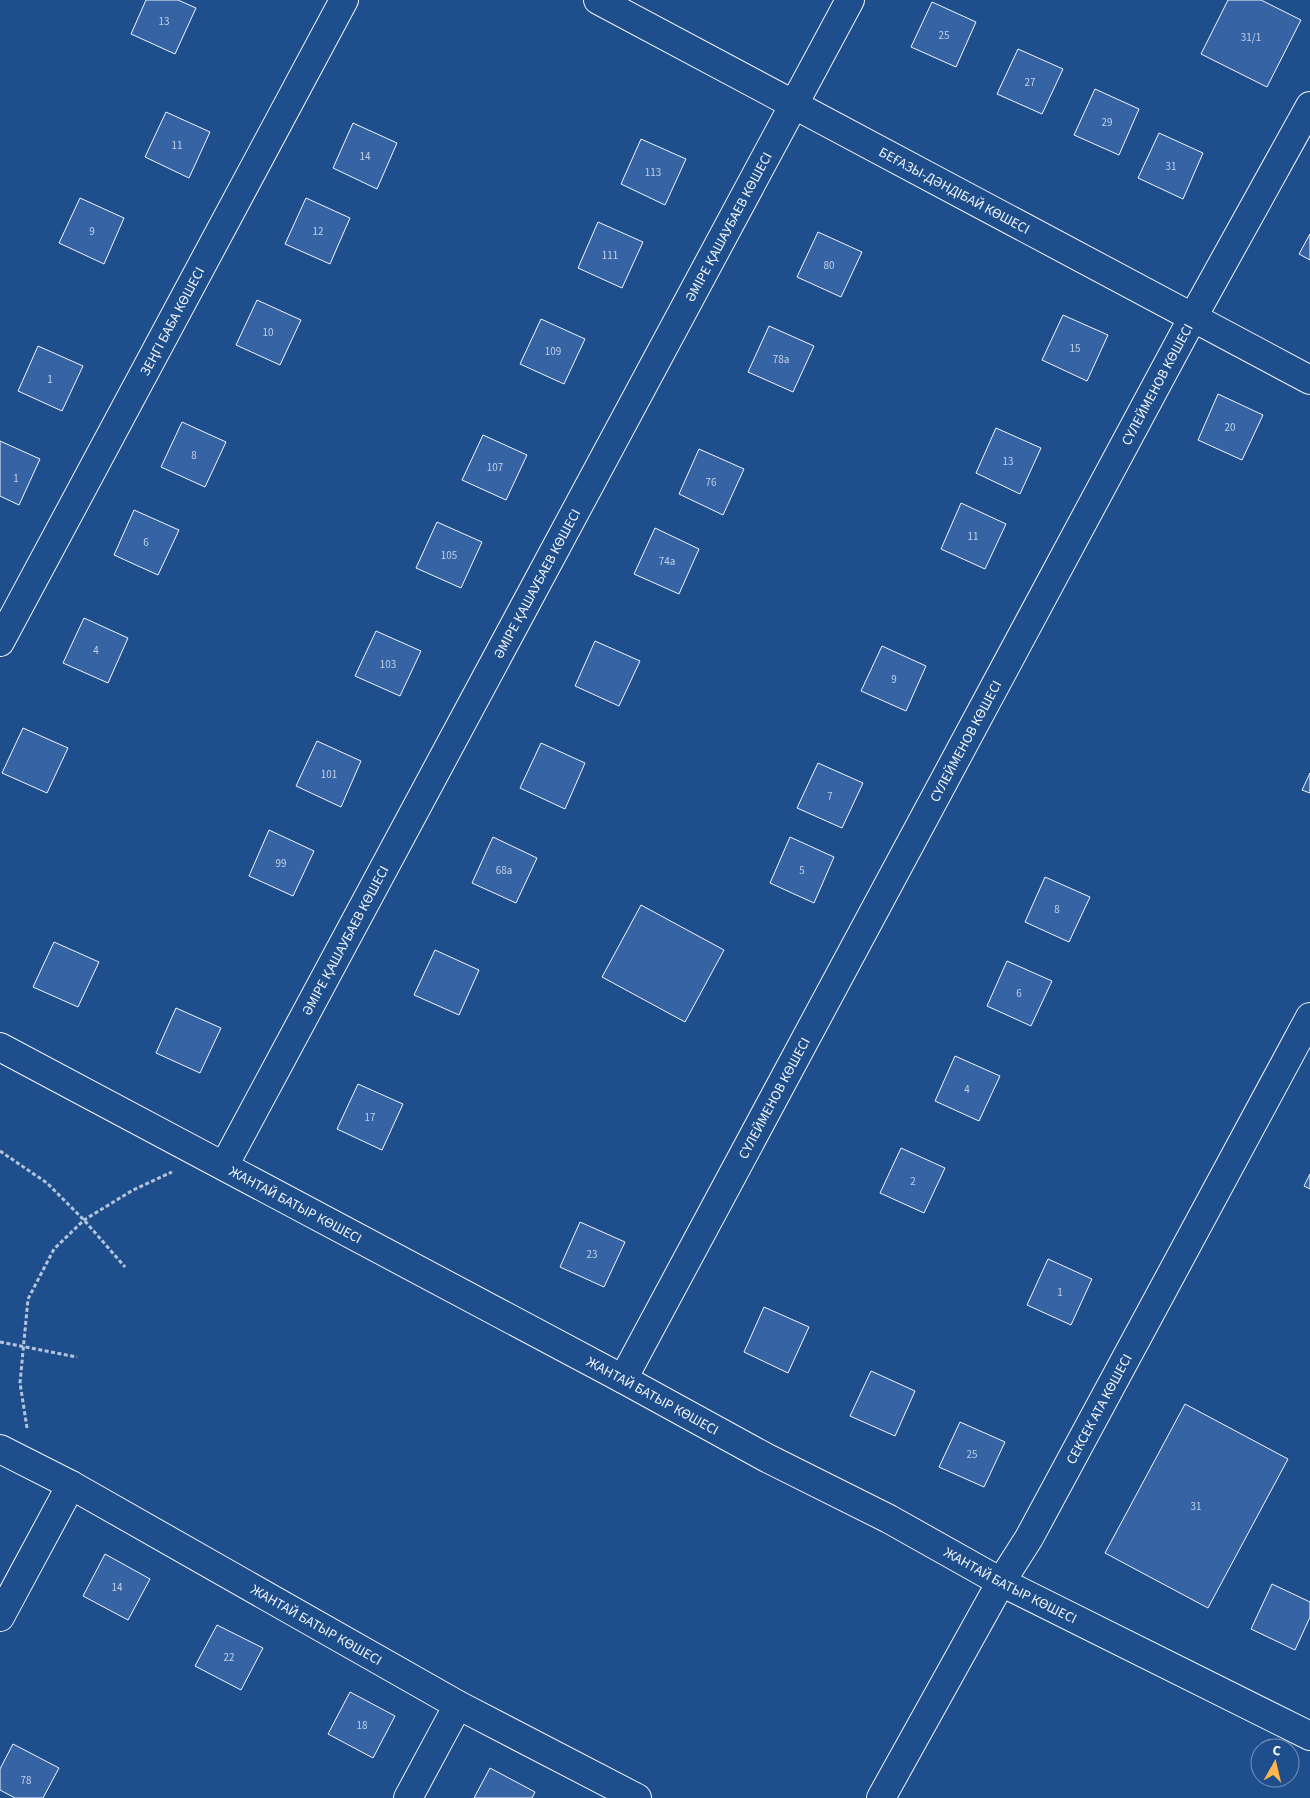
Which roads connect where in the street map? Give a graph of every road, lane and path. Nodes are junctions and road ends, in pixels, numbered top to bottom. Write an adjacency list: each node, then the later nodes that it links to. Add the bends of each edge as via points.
1 (344, 0): 8 (street, ЗЕҢГІ БАБА КӨШЕСІ)
2 (598, 0): 4 (street, БЕҒАЗЫ-ДӘНДІБАЙ КӨШЕСІ)
3 (850, 0): 4 (street, ӘМІРЕ ҚАШАУБАЕВ КӨШЕСІ)
4 (793, 104): 6 (street, БЕҒАЗЫ-ДӘНДІБАЙ КӨШЕСІ); 12 (street, ӘМІРЕ ҚАШАУБАЕВ КӨШЕСІ)
5 (1310, 106): 6 (street, СҮЛЕЙМЕНОВ КӨШЕСІ)
6 (1193, 317): 7 (street, БЕҒАЗЫ-ДӘНДІБАЙ КӨШЕСІ); 18 (street, СҮЛЕЙМЕНОВ КӨШЕСІ)
7 (1310, 380)
8 (0, 642)
9 (1310, 1017): 22 (street, СЕКСЕК АТА КӨШЕСІ, via 1034,1529)
10 (0, 1047): 12 (street, ЖАНТАЙ БАТЫР КӨШЕСІ)
11 (0, 1152): 13 (path, via 47,1183)
12 (215, 1161): 13 (path, via 133,1190); 18 (street, ЖАНТАЙ БАТЫР КӨШЕСІ)
13 (84, 1220): 14 (path); 16 (path, via 54,1249 28,1299)
14 (125, 1267)
15 (0, 1342): 16 (path)
16 (23, 1346): 17 (path); 20 (path, via 20,1383 25,1423)
17 (77, 1357)
18 (624, 1379): 22 (street, ЖАНТАЙ БАТЫР КӨШЕСІ)
19 (0, 1449): 20 (street, ЖАНТАЙ БАТЫР КӨШЕСІ)
20 (40, 1469): 21 (street, ЖАНТАЙ БАТЫР КӨШЕСІ)
21 (71, 1485): 23 (street); 24 (street, ЖАНТАЙ БАТЫР КӨШЕСІ)
22 (1001, 1582): 25 (street, ЖАНТАЙ БАТЫР КӨШЕСІ); 28 (street, СЕКСЕК АТА КӨШЕСІ)
23 (0, 1616)
24 (458, 1705): 26 (street); 27 (street, ЖАНТАЙ БАТЫР КӨШЕСІ)
25 (1310, 1736)
26 (408, 1798)
27 (637, 1798)
28 (881, 1798)

